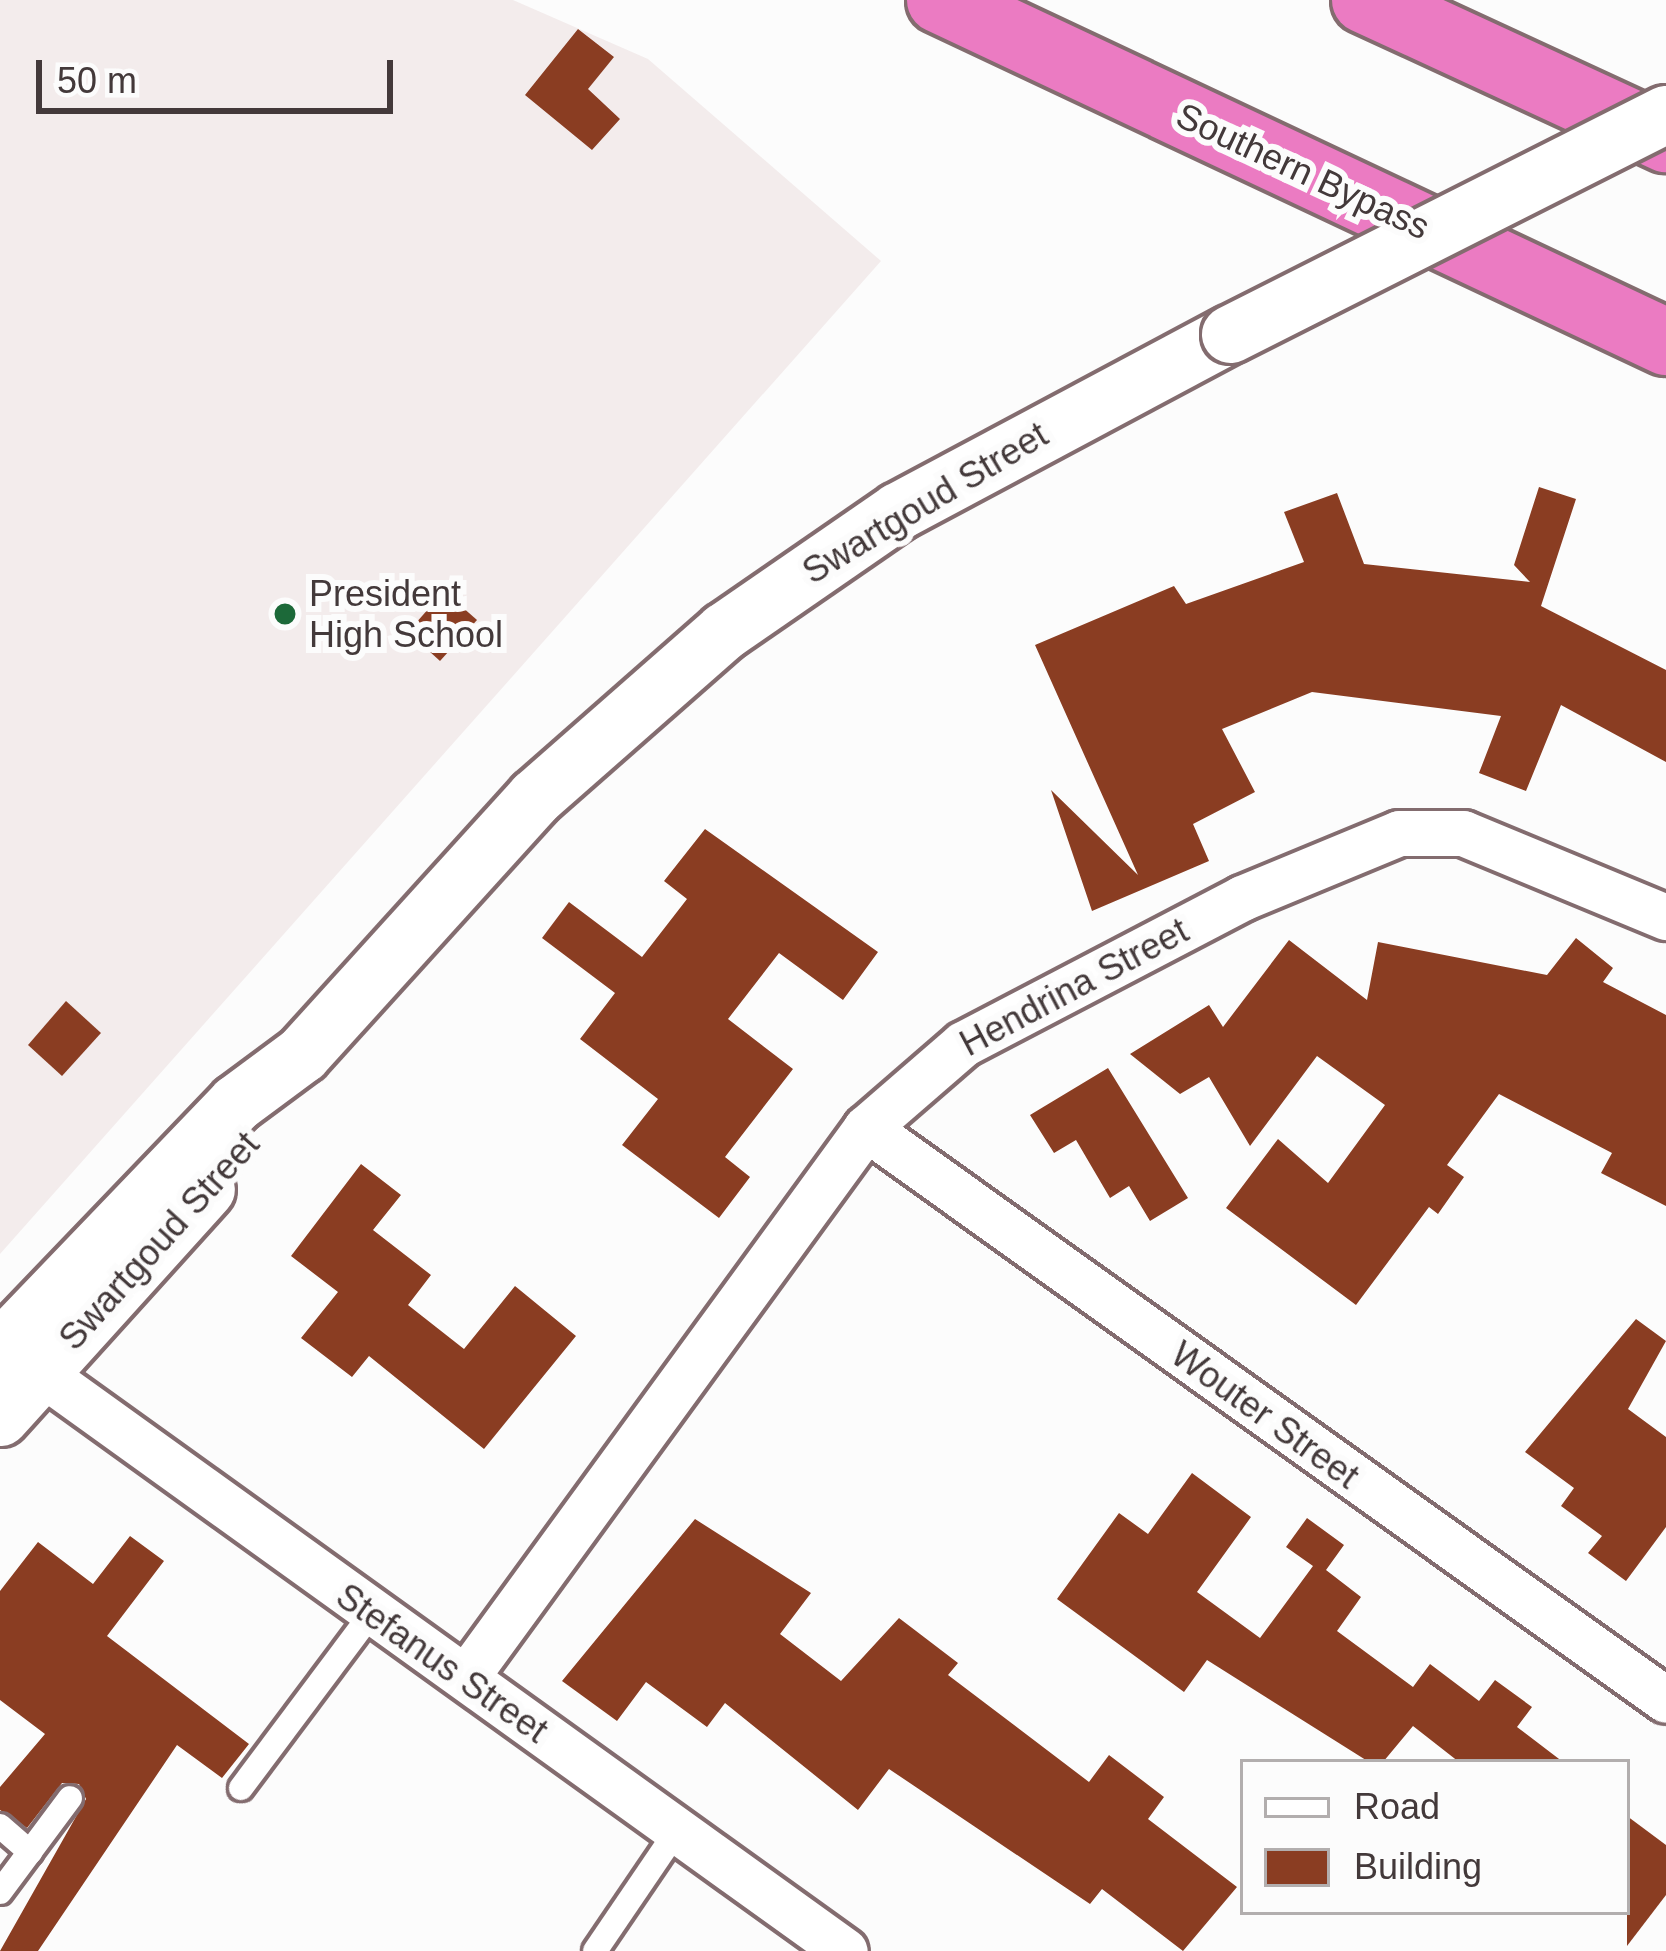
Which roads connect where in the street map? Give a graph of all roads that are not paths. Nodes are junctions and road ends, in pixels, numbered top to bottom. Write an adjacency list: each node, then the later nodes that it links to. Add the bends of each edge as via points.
1 (940, 0): 5 (highway, Southern Bypass)
2 (1365, 0): 4 (highway)
3 (1666, 114): 8 (street, Swartgoud Street, bridge, via 898,511 724,631 535,796 302,1054 236,1103)
4 (1666, 139)
5 (1666, 342)
6 (1666, 916): 7 (street, Hendrina Street, via 1463,833 1399,833 1242,898 1033,1002 963,1044)
7 (866, 1128): 11 (street, Hendrina Street); 12 (street, Wouter Street)
8 (14, 1356): 9 (street, Swartgoud Street); 10 (street, Stefanus Street)
9 (0, 1417)
10 (370, 1614): 11 (street, Stefanus Street); 13 (lane)
11 (466, 1677): 16 (street, Stefanus Street)
12 (1666, 1700)
13 (241, 1788)
14 (70, 1798): 17 (lane)
15 (0, 1826): 17 (lane)
16 (676, 1832): 19 (lane); 20 (street, Stefanus Street)
17 (30, 1852): 18 (lane)
18 (0, 1892)
19 (596, 1951)
20 (845, 1951)

